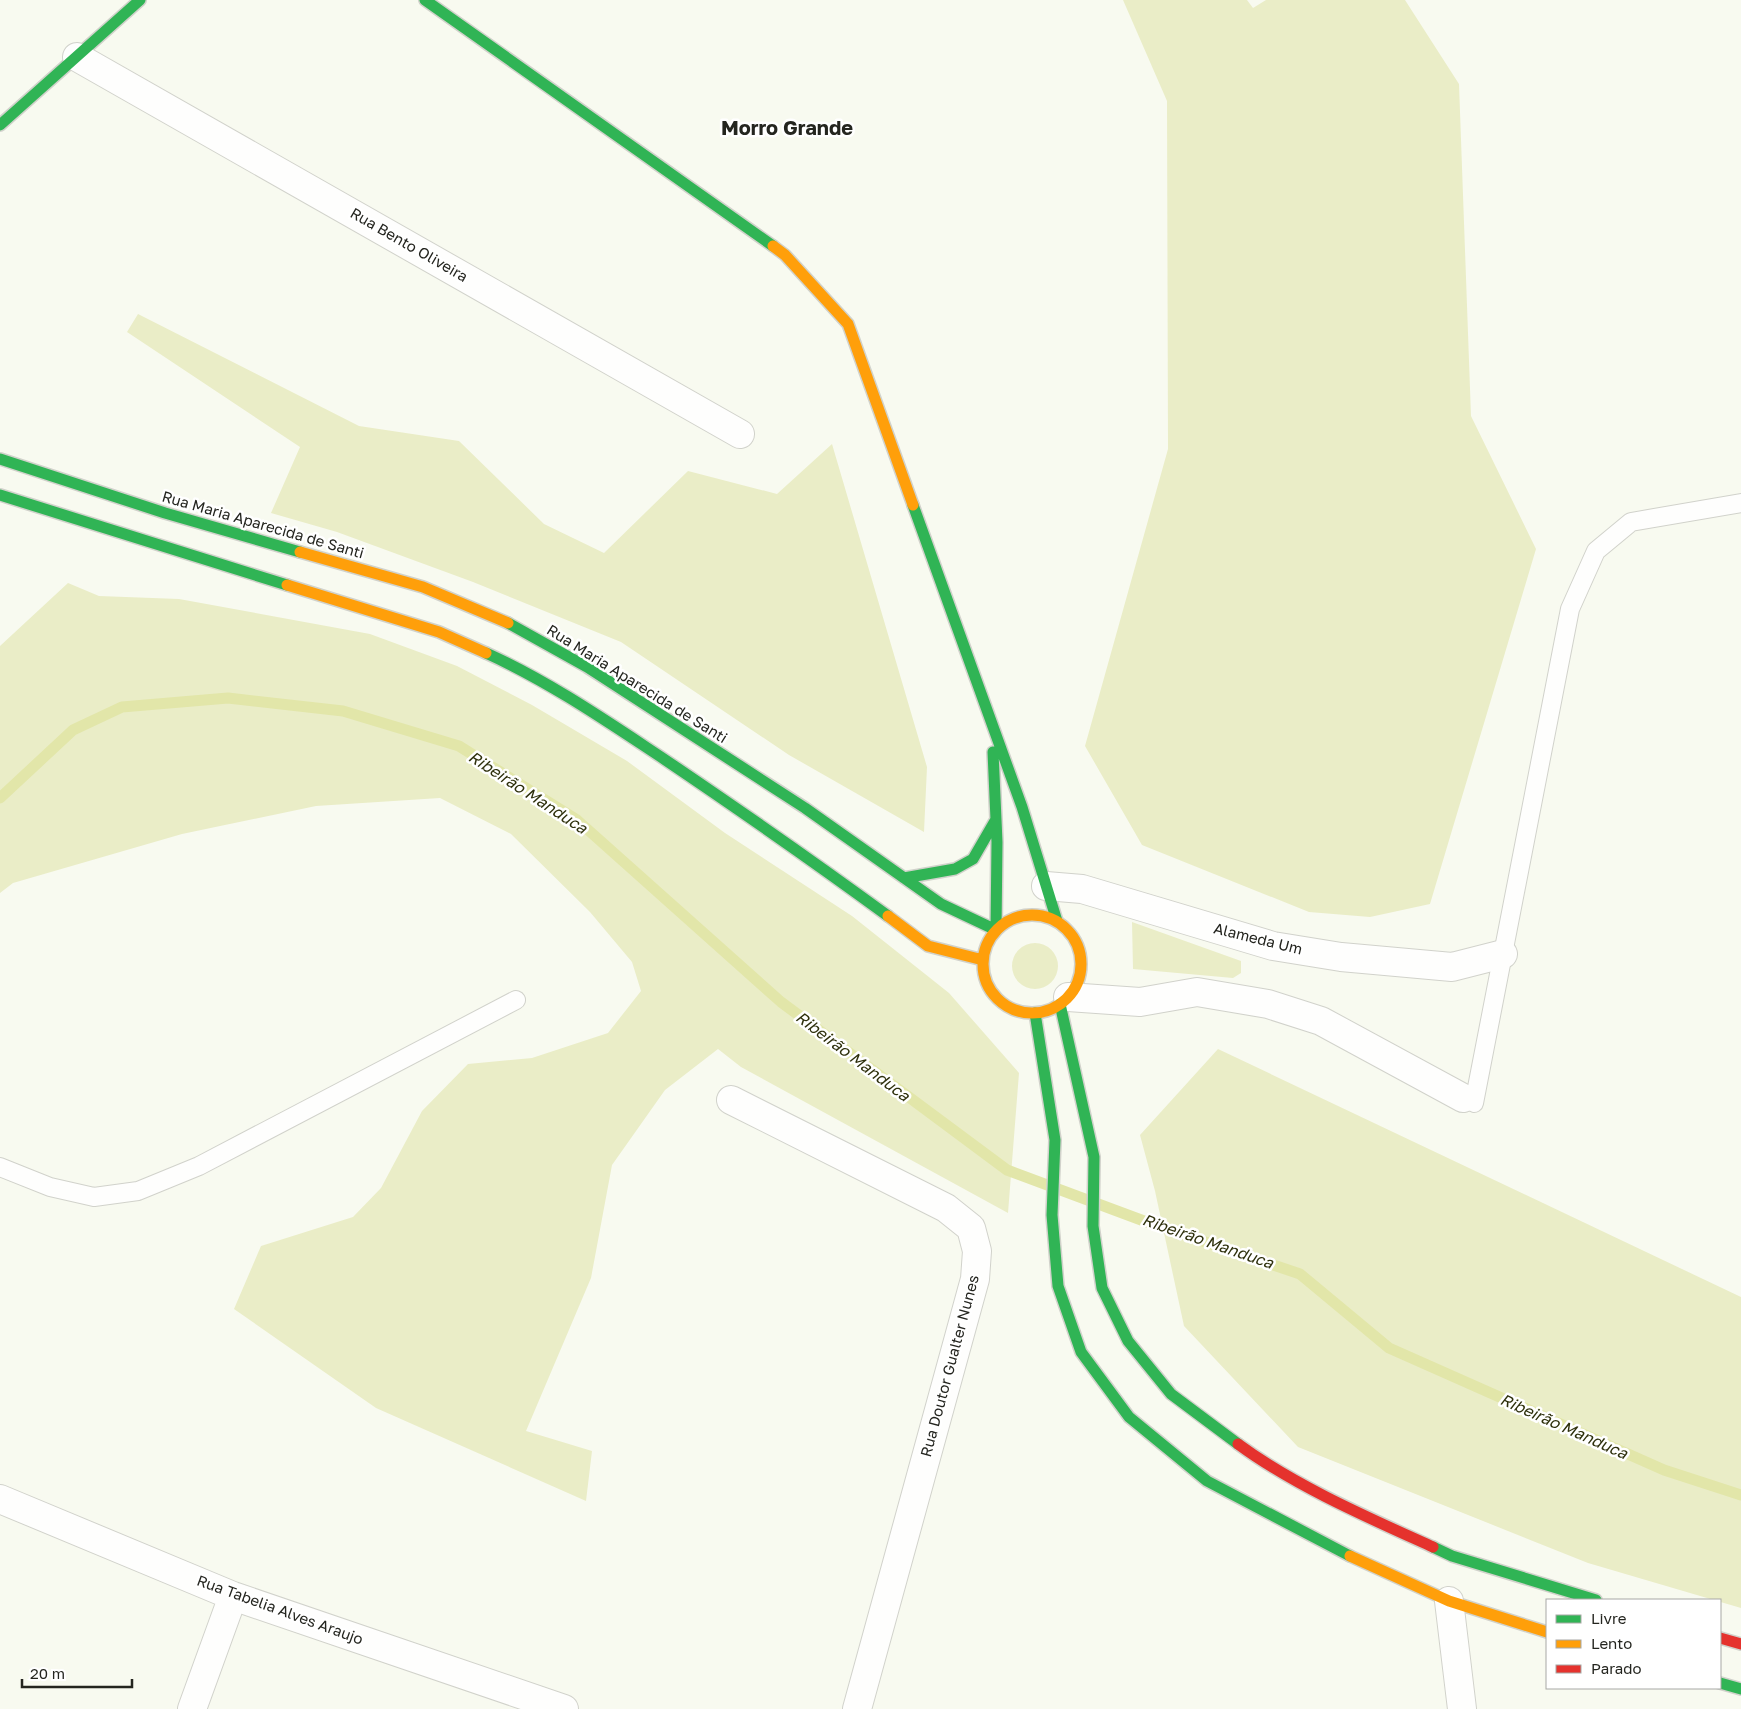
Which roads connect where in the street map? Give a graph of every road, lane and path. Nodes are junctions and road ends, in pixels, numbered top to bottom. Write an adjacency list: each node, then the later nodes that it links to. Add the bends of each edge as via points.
1 (140, 0): 3 (main road)
2 (425, 0): 9 (main road, via 785,255 848,324)
3 (77, 56): 4 (main road); 5 (street, Rua Bento Oliveira)
4 (0, 125)
5 (740, 434)
6 (0, 459): 11 (main road, Rua Maria Aparecida de Santi, via 165,513 423,587 501,619 587,667 805,808)
7 (0, 495): 16 (main road, via 439,632 515,666 595,713 782,838 928,946)
8 (1741, 503): 15 (lane, via 1631,522 1596,551 1570,609)
9 (992, 728): 10 (main road); 12 (main road, via 1022,807)
10 (996, 821): 11 (main road, via 973,859 955,868); 14 (main road)
11 (904, 878): 14 (main road, Rua Maria Aparecida de Santi, via 941,904)
12 (1046, 886): 13 (main road); 15 (street, Alameda Um, via 1082,888 1273,946 1341,957 1452,967)
13 (1057, 922): 14 (main road, via 1025,915 1004,923); 18 (main road, via 1073,936 1081,957 1079,979)
14 (996, 930): 16 (main road, via 985,949)
15 (1503, 954): 21 (lane)
16 (983, 960): 19 (main road, via 986,980 997,997 1014,1009)
17 (516, 1000): 22 (lane, via 200,1166 138,1191 94,1197 50,1187)
18 (1064, 1001): 19 (main road); 21 (street, via 1140,1002 1197,992 1268,1004 1321,1021); 25 (main road, via 1094,1157 1093,1226 1102,1288 1128,1342 1171,1394 1260,1460 1372,1520 1452,1556)
19 (1035, 1013): 26 (main road, via 1055,1140 1052,1215 1058,1286 1081,1352 1129,1417 1207,1481 1325,1545)
20 (730, 1100): 34 (street, Rua Doutor Gualter Nunes, via 946,1208 971,1228 978,1251 972,1288)
21 (1469, 1100)
22 (0, 1167)
23 (0, 1499): 24 (street, Rua Tabelia Alves Araujo)
24 (234, 1596): 32 (street); 33 (street, Rua Tabelia Alves Araujo)
25 (1593, 1599)
26 (1449, 1601): 27 (main road); 35 (street)
27 (1546, 1632)
28 (1721, 1638): 29 (main road)
29 (1741, 1644)
30 (1721, 1683): 31 (main road)
31 (1741, 1689)
32 (192, 1709)
33 (564, 1709)
34 (857, 1709)
35 (1462, 1709)

